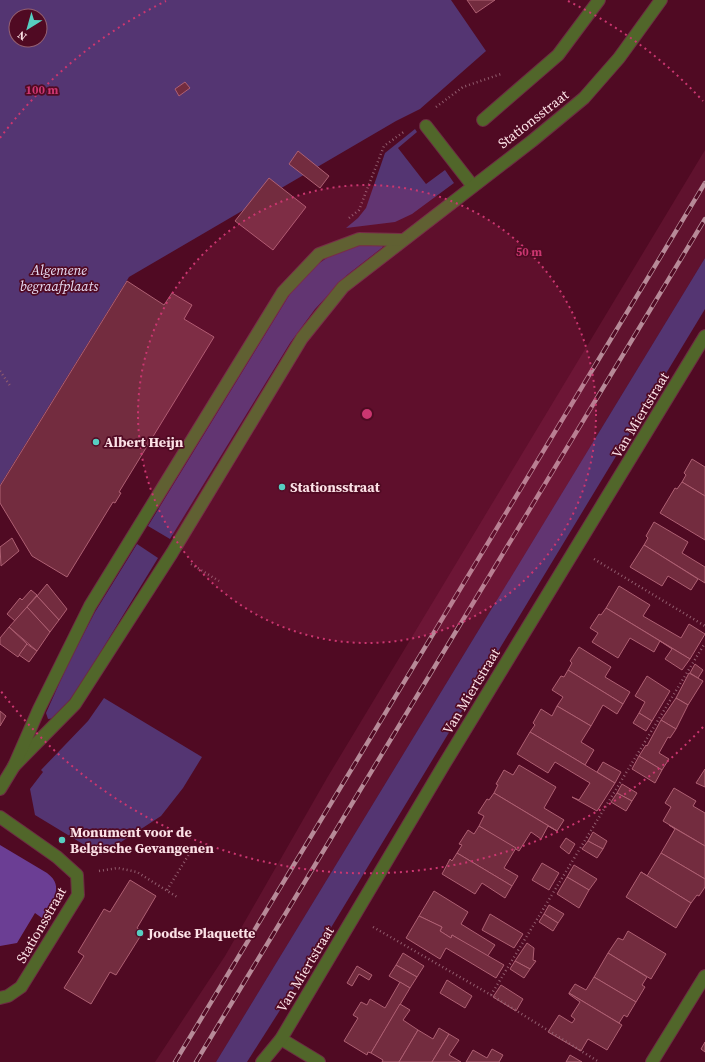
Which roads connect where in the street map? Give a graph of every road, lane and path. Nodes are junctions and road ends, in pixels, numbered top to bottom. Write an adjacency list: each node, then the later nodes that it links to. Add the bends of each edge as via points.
1 (599, 0): 3 (street, via 558,55)
2 (661, 0): 5 (street, Stationsstraat, via 619,58 584,98 532,141)
3 (483, 120)
4 (426, 126): 5 (street)
5 (472, 185): 6 (street, Stationsstraat)
6 (402, 240): 13 (street, Stationsstraat, via 343,287 302,338 172,553 75,704); 13 (street, Stationsstraat, via 359,239 319,254 283,292 90,606 39,708)
7 (705, 336): 10 (street, Van Miertstraat)
8 (0, 370): 9 (path)
9 (11, 387)
10 (576, 548): 11 (path); 20 (street, Van Miertstraat)
11 (705, 626)
12 (705, 643): 22 (path)
13 (14, 766): 14 (street, Stationsstraat)
14 (0, 789)
15 (0, 817): 17 (street, Stationsstraat, via 57,857)
16 (191, 852): 18 (path)
17 (77, 875): 18 (path, via 118,868 137,872); 23 (street, Stationsstraat, via 78,895 21,987)
18 (167, 890): 19 (path)
19 (177, 896)
20 (354, 916): 22 (path); 24 (street, Van Miertstraat)
21 (705, 976): 28 (street)
22 (491, 995): 27 (path)
23 (0, 998)
24 (281, 1039): 25 (street, Van Miertstraat); 26 (street)
25 (262, 1062)
26 (319, 1062)
27 (599, 1062)
28 (652, 1062)

